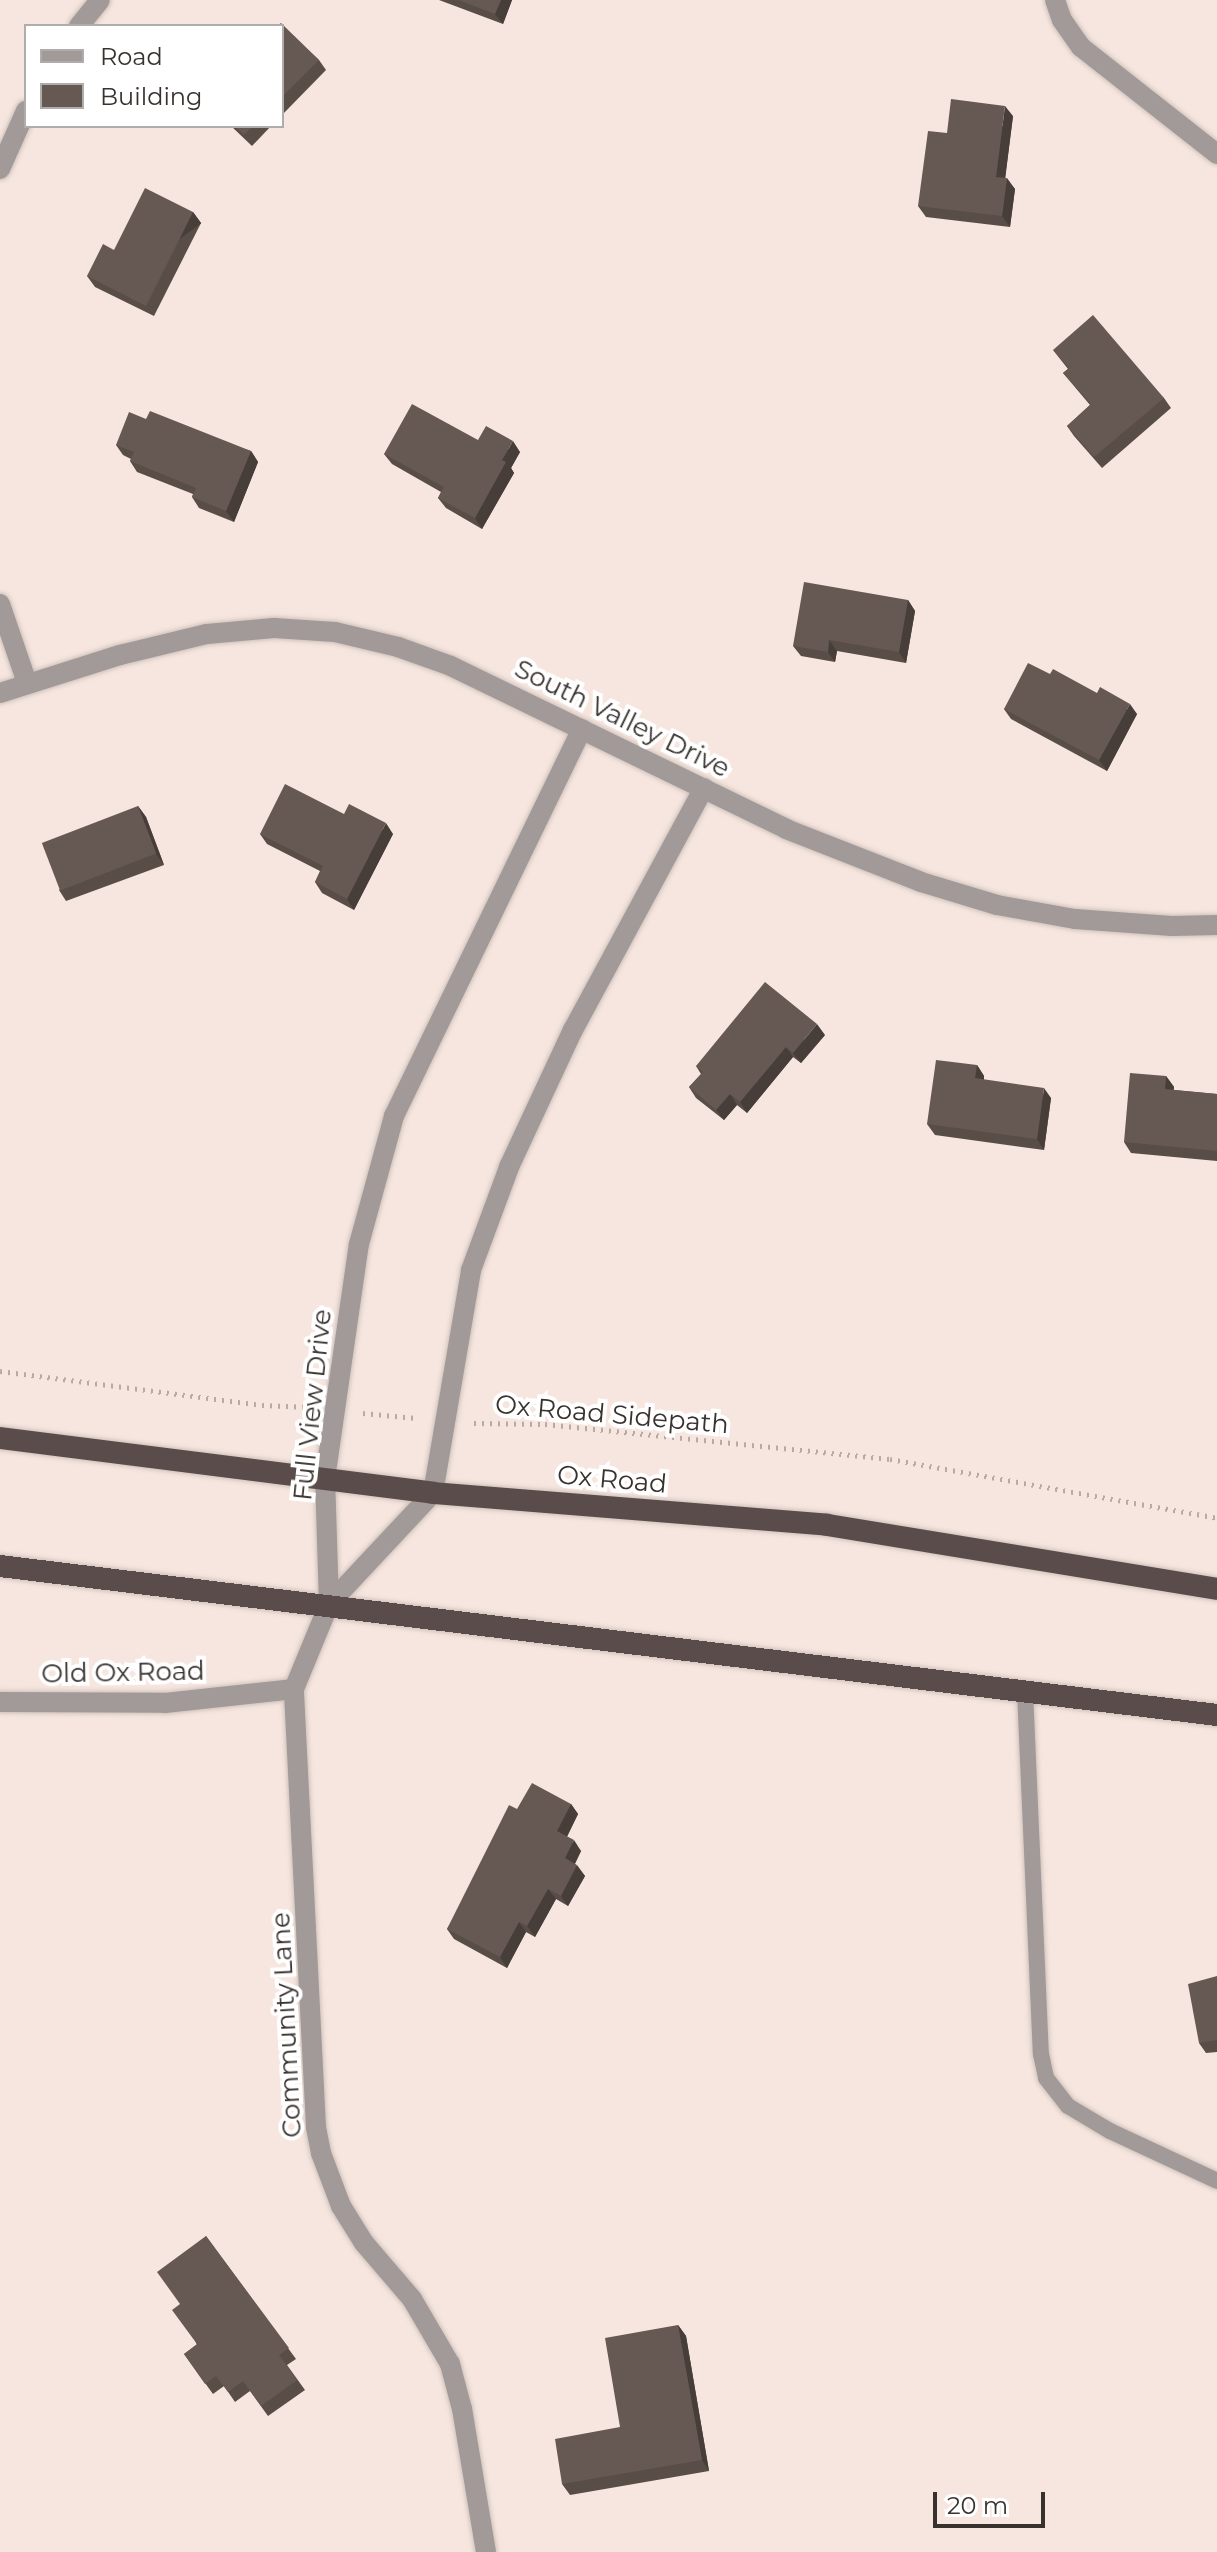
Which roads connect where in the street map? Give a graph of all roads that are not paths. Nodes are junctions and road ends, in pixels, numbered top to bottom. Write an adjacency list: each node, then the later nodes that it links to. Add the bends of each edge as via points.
1 (100, 0): 3 (street)
2 (1055, 0): 5 (street, via 1081,47)
3 (81, 24)
4 (24, 115): 6 (street)
5 (1217, 154)
6 (0, 169)
7 (0, 604): 8 (street)
8 (27, 683): 9 (street, South Valley Drive); 10 (street, South Valley Drive, via 207,634 274,628 335,632 451,666)
9 (0, 693)
10 (582, 729): 11 (street, South Valley Drive); 14 (street, Full View Drive, via 394,1116 359,1244)
11 (704, 788): 12 (street, South Valley Drive, via 786,829 921,882 997,905 1075,919); 15 (street, via 573,1030 509,1167 471,1270)
12 (1217, 925)
13 (0, 1438): 14 (highway, Ox Road)
14 (325, 1479): 15 (highway, Ox Road); 18 (street, Full View Drive)
15 (433, 1493): 17 (highway, Ox Road, via 827,1525); 18 (street)
16 (0, 1566): 18 (highway)
17 (1217, 1589)
18 (329, 1604): 19 (street, Community Lane); 20 (highway)
19 (294, 1689): 21 (street, Old Ox Road, via 165,1703); 24 (street, Community Lane, via 321,2153 341,2206 364,2243 412,2299 450,2364)
20 (1025, 1691): 22 (highway); 23 (lane, via 1046,2078 1068,2106)
21 (0, 1702)
22 (1217, 1715)
23 (1217, 2181)
24 (486, 2552)

